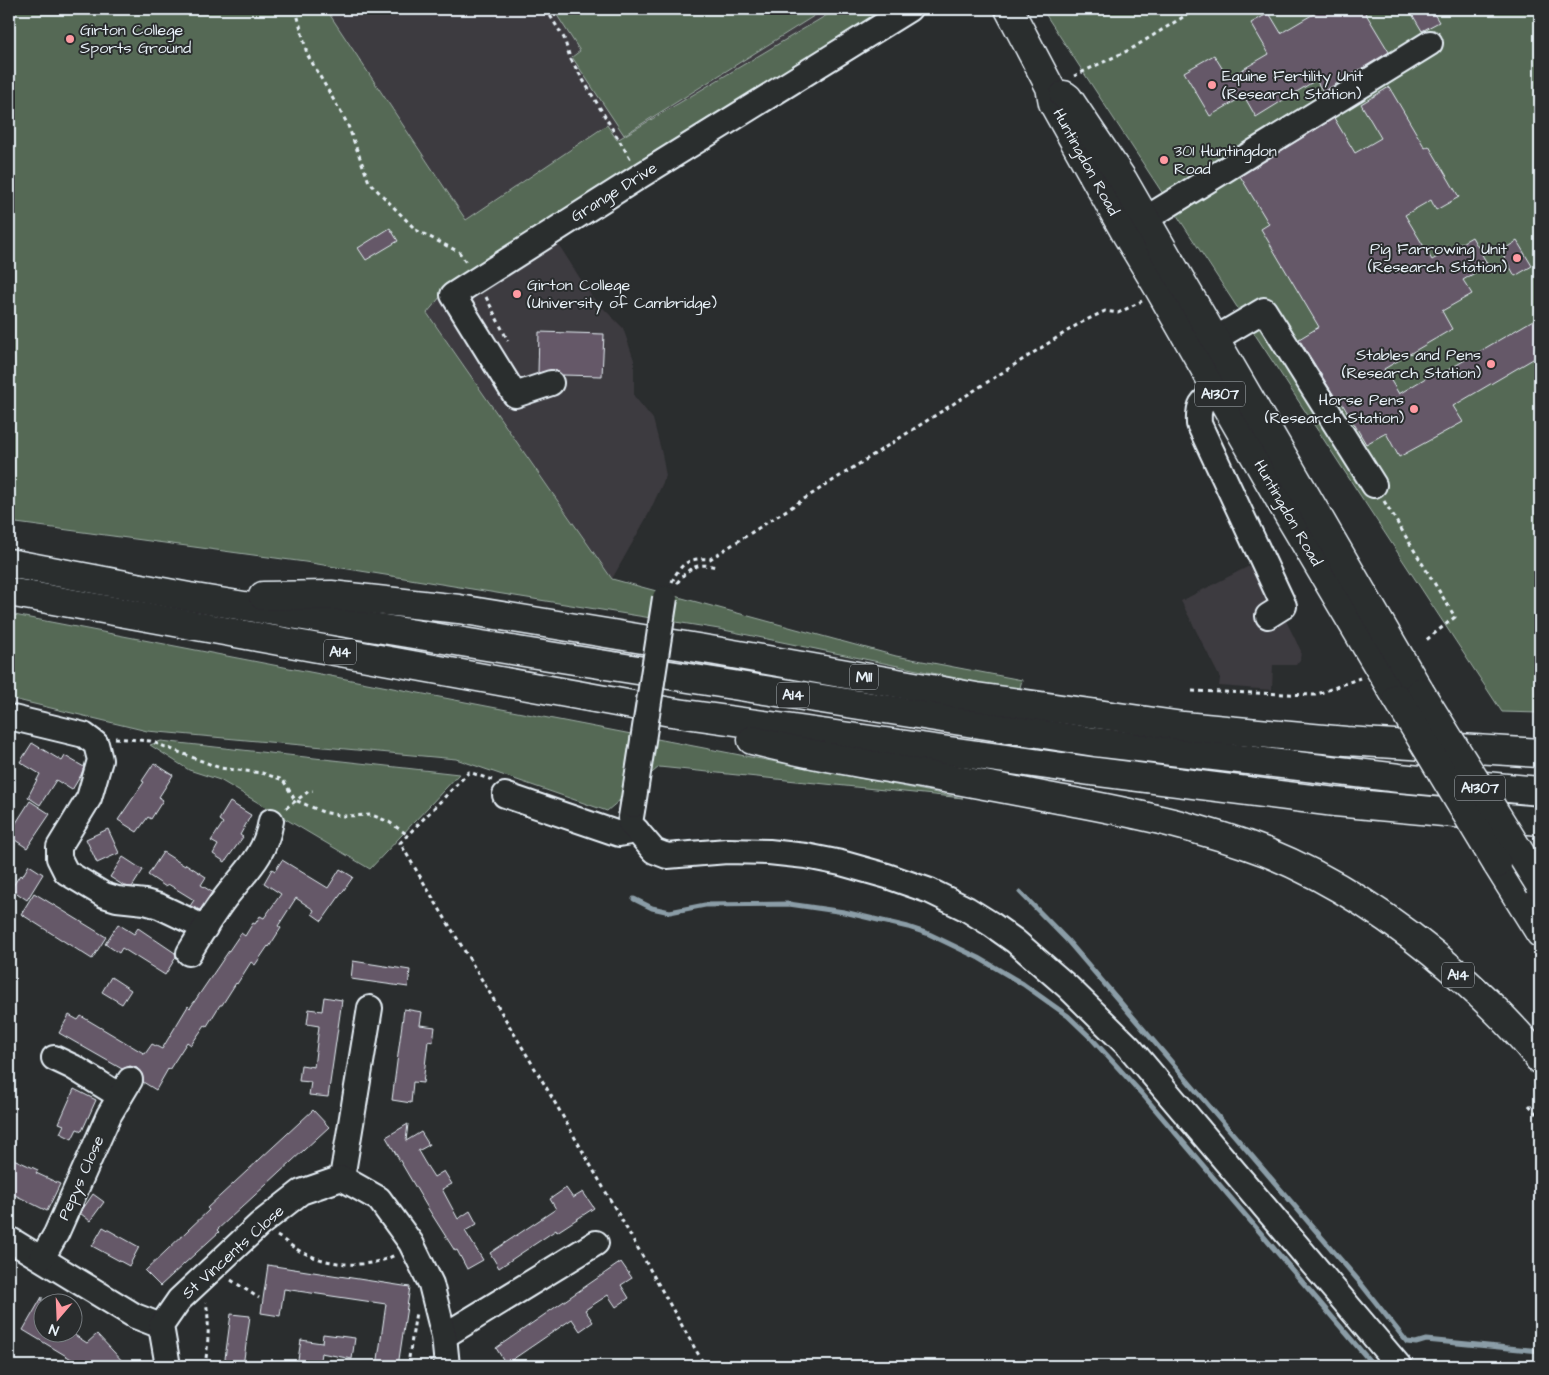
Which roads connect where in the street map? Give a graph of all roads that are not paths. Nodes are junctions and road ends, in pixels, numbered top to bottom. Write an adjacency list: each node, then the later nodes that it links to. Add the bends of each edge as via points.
1 (909, 9): 6 (street, Grange Drive, via 453,295 515,395)
2 (1009, 9): 4 (main road, Huntingdon Road / A1307, via 1050,87 1068,98 1124,180)
3 (1430, 43): 4 (street)
4 (1136, 225): 5 (main road, Huntingdon Road / A1307); 5 (main road, Huntingdon Road / A1307, via 1158,287)
5 (1205, 345): 7 (main road, Huntingdon Road / A1307); 8 (street, via 1264,310); 14 (main road, Huntingdon Road / A1307)
6 (551, 383)
7 (1218, 391): 13 (street, via 1202,402 1198,411 1199,424 1284,606); 14 (main road, Huntingdon Road / A1307, via 1288,514)
8 (1374, 485)
9 (9, 563): 11 (main road, A14)
10 (9, 592): 15 (main road, A14)
11 (189, 597): 17 (main road, M11, via 330,595 459,609 716,650 976,697 1183,726); 19 (main road, A14, via 1095,742)
12 (665, 598): 24 (street, bridge, via 630,823)
13 (1268, 616)
14 (1408, 695): 25 (main road, Huntingdon Road / A1307, bridge); 27 (main road, Huntingdon Road / A1307, bridge, via 1497,864)
15 (670, 712): 23 (main road, A14, via 1335,802); 31 (main road, A14, via 754,740 842,760 1138,814 1200,830 1267,853 1322,879 1404,930 1478,993)
16 (9, 717): 26 (street, via 84,735 96,744 100,760 89,798 59,847 66,872 104,895 159,906)
17 (1540, 754)
18 (1540, 771): 19 (main road, via 1454,769)
19 (1399, 778): 21 (main road, A14)
20 (500, 789): 24 (street, via 619,834)
21 (1540, 791)
22 (270, 821): 26 (street, via 268,837 253,865)
23 (1540, 821)
24 (637, 831): 40 (street, via 654,852 667,856 727,851 769,852 841,863 930,891 991,924 1068,987 1129,1047)
25 (1540, 885)
26 (205, 928): 28 (street)
27 (1540, 933)
28 (189, 954)
29 (370, 1008): 32 (street)
30 (54, 1058): 35 (street, Pepys Close, via 125,1088 109,1115)
31 (1540, 1060)
32 (342, 1178): 36 (street, St Vincents Close, via 301,1192 260,1224 179,1300); 37 (street, via 379,1199 411,1243 431,1284)
33 (9, 1239): 35 (street)
34 (596, 1243): 37 (street)
35 (42, 1258): 36 (street, via 136,1316)
36 (161, 1326): 38 (street)
37 (444, 1336): 39 (street)
38 (168, 1366)
39 (447, 1366)
40 (1398, 1366)

